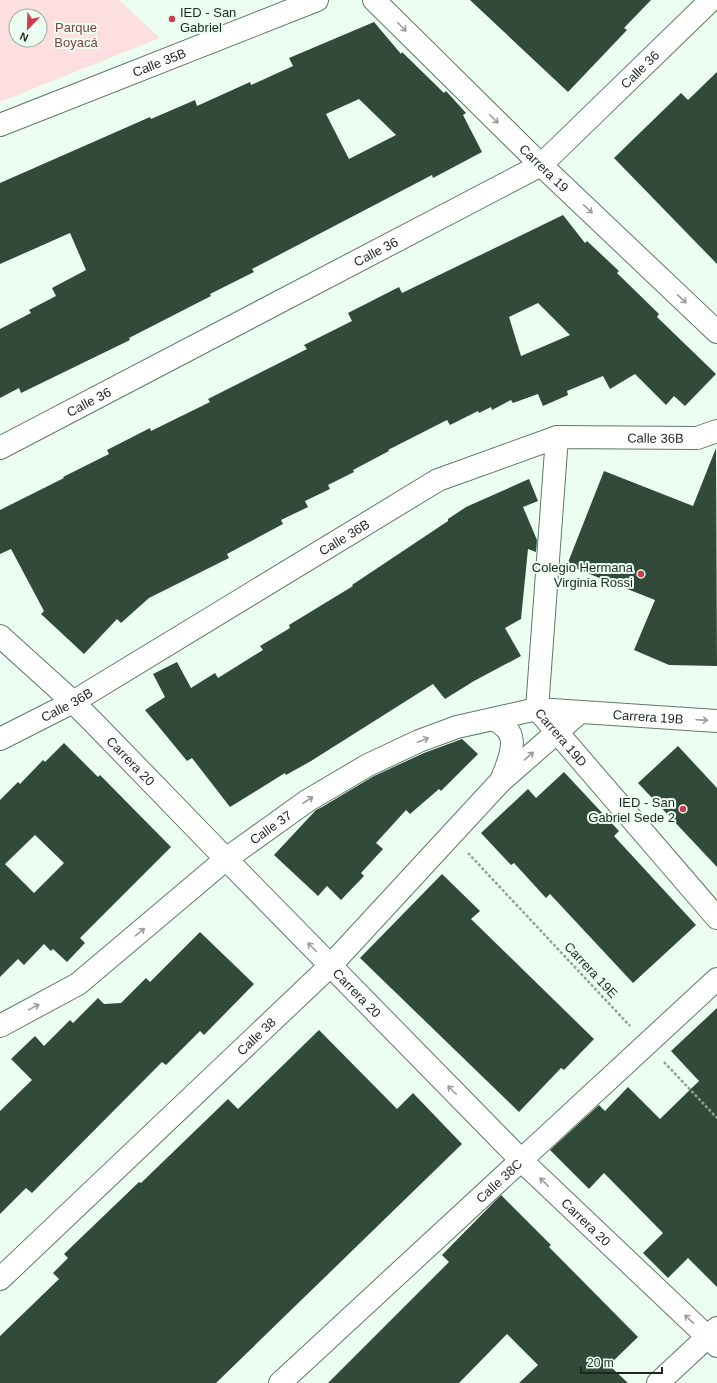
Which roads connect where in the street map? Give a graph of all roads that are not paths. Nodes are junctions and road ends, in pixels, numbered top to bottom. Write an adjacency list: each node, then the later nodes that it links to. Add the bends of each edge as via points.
1 (317, 0): 4 (street, Calle 35B)
2 (374, 0): 5 (street, Carrera 19, one-way to 5)
3 (711, 0): 5 (street, Calle 36)
4 (0, 125)
5 (541, 166): 6 (street, Carrera 19, one-way to 6); 9 (street, Calle 36)
6 (717, 332)
7 (717, 431): 8 (street, Calle 36B, via 696,438)
8 (557, 437): 11 (street, Calle 36B, via 438,480); 12 (street, Carrera 19D)
9 (0, 448)
10 (0, 636): 11 (street, Carrera 20)
11 (73, 702): 17 (street, Calle 36B); 19 (street, Carrera 20)
12 (537, 709): 13 (street, Calle 37); 14 (street, Calle 37); 16 (street, Carrera 19D)
13 (580, 712): 15 (street, Carrera 19B, one-way to 15); 16 (street, Calle 38)
14 (494, 719): 18 (street, Calle 38, via 511,735 509,760); 19 (street, Calle 37, one-way to 14, via 307,800 368,765 457,727)
15 (717, 721)
16 (557, 732): 18 (street, Calle 38, one-way to 16); 20 (street, Carrera 19D)
17 (0, 739)
18 (500, 782): 21 (street, Calle 38)
19 (226, 860): 21 (street, Carrera 20, one-way to 19); 23 (street, Calle 37, one-way to 19, via 78,984)
20 (717, 918)
21 (330, 966): 24 (street, Carrera 20, one-way to 21); 25 (street, Calle 38)
22 (717, 979): 24 (street, Calle 38C)
23 (0, 1026)
24 (522, 1161): 26 (street, Carrera 20, one-way to 24); 27 (street, Calle 38C)
25 (0, 1279)
26 (714, 1337): 28 (street)
27 (280, 1383)
28 (658, 1383)

